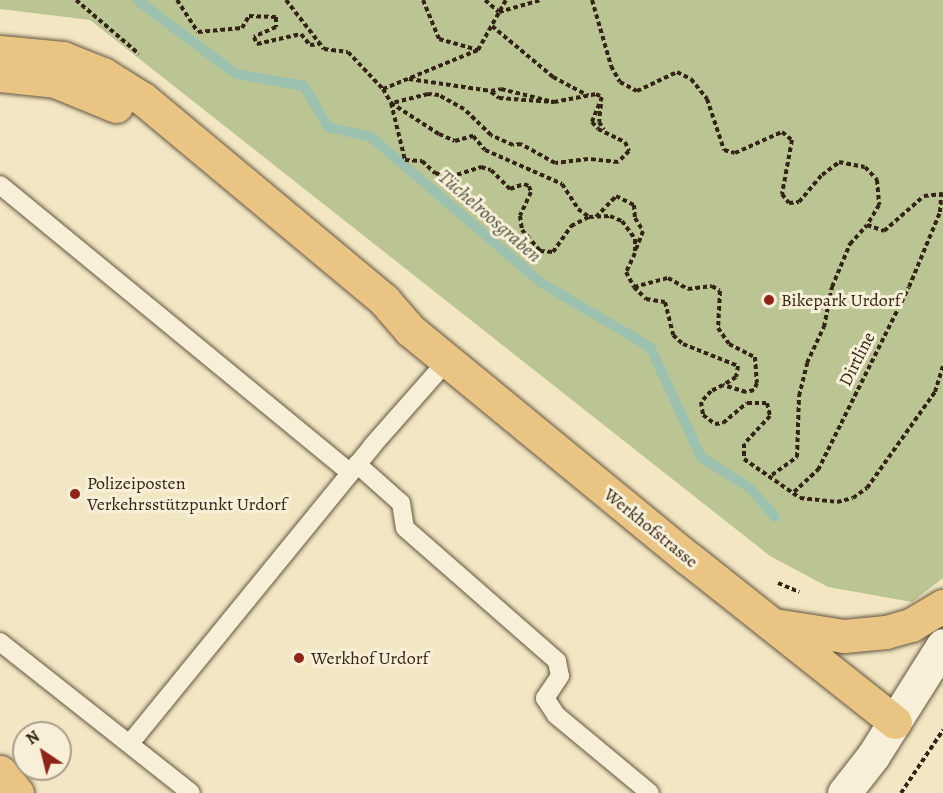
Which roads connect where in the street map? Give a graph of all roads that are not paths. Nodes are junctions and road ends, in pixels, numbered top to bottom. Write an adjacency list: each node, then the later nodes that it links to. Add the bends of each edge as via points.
1 (0, 52): 4 (main road, via 63,58 103,74 143,99 384,300)
2 (0, 75): 4 (main road, via 64,84 92,93 137,117 374,313)
3 (0, 185): 6 (lane)
4 (410, 330): 5 (main road, Werkhofstrasse)
5 (447, 361): 6 (lane); 8 (main road, Werkhofstrasse)
6 (354, 469): 12 (lane); 18 (lane, via 401,503 405,528 557,661 560,676 545,698 556,715)
7 (943, 606): 8 (main road, via 911,625 865,634 844,636)
8 (772, 625): 11 (main road, Werkhofstrasse)
9 (0, 642): 12 (lane)
10 (943, 645): 11 (main road)
11 (895, 722): 19 (main road)
12 (131, 742): 17 (lane)
13 (0, 772): 16 (main road)
14 (0, 784): 15 (main road)
15 (10, 793)
16 (17, 793)
17 (191, 793)
18 (650, 793)
19 (844, 793)

